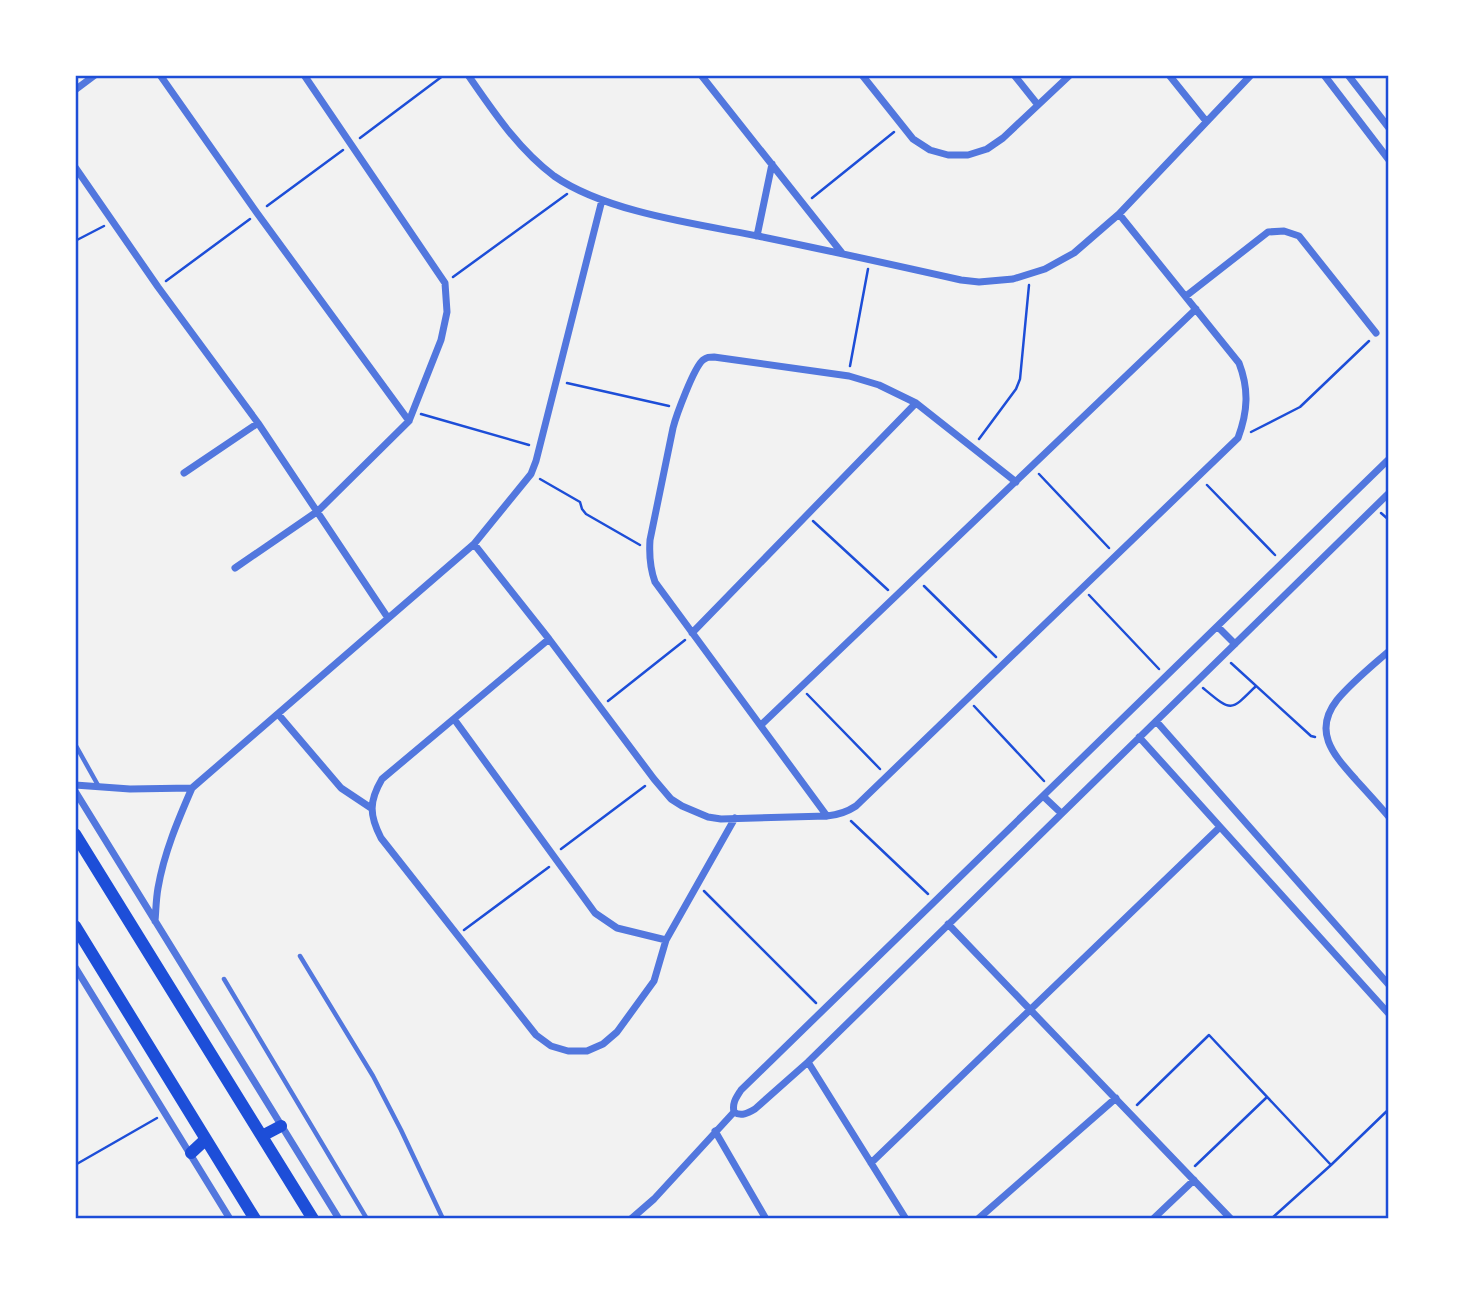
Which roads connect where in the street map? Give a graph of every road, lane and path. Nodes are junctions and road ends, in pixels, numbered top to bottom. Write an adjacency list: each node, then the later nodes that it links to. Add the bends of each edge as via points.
1 (95, 75): 14 (street)
2 (160, 75): 26 (street)
3 (304, 75): 19 (street)
4 (444, 75): 19 (path)
5 (468, 75): 23 (street, via 506,129 538,163)
6 (701, 75): 21 (street)
7 (862, 75): 17 (street)
8 (1014, 75): 15 (street)
9 (1070, 75): 15 (street)
10 (1169, 75): 16 (street)
11 (1251, 75): 16 (street)
12 (1324, 75): 20 (street)
13 (1348, 75): 18 (street)
14 (75, 90)
15 (1038, 106): 17 (street, via 1003,138 968,155 930,150)
16 (1206, 121): 27 (street)
17 (902, 126): 25 (path)
18 (1389, 128)
19 (350, 145): 26 (path); 34 (street)
20 (1389, 160)
21 (772, 164): 25 (street); 29 (street)
22 (75, 167): 28 (street)
23 (575, 188): 24 (street); 34 (path)
24 (602, 200): 29 (street); 40 (street)
25 (804, 204): 31 (street)
26 (257, 213): 35 (path); 44 (street)
27 (1119, 214): 33 (street, via 1074,253); 36 (street)
28 (113, 221): 30 (path); 35 (street)
29 (757, 236): 31 (street)
30 (75, 241)
31 (843, 253): 32 (street)
32 (870, 260): 33 (street, via 979,282); 39 (path)
33 (1030, 275): 47 (path, via 1020,379)
34 (445, 283): 43 (street, via 447,312 441,340)
35 (158, 287): 45 (street)
36 (1186, 296): 37 (street); 38 (street, via 1268,232 1284,231 1299,236)
37 (1196, 309): 46 (street, via 1240,363 1245,377 1247,408); 50 (street)
38 (1376, 333): 46 (path, via 1300,407)
39 (849, 376): 41 (street); 42 (street, via 708,358 698,365)
40 (556, 380): 42 (path); 48 (street)
41 (916, 403): 47 (street); 57 (street)
42 (679, 408): 59 (street)
43 (413, 411): 44 (street); 48 (path)
44 (409, 421): 56 (street)
45 (258, 423): 51 (street); 56 (street)
46 (1238, 438): 53 (street)
47 (972, 447): 54 (street)
48 (539, 448): 52 (street)
49 (1389, 459): 61 (street)
50 (1032, 467): 54 (street); 60 (path)
51 (184, 473)
52 (531, 474): 58 (street); 59 (path)
53 (1198, 476): 60 (street); 61 (path)
54 (1016, 482): 63 (street)
55 (1389, 493): 70 (street)
56 (318, 511): 62 (street); 66 (street)
57 (807, 516): 65 (path); 68 (street)
58 (474, 544): 66 (street); 69 (street)
59 (649, 551): 68 (street, via 655,582)
60 (1116, 555): 64 (street)
61 (1283, 563): 67 (street)
62 (236, 568)
63 (916, 578): 65 (street); 73 (path)
64 (1082, 588): 73 (street); 74 (path)
65 (895, 597): 77 (street)
66 (388, 618): 80 (street)
67 (1218, 627): 70 (street); 74 (street)
68 (692, 633): 79 (path); 83 (street)
69 (549, 639): 79 (street); 81 (street)
70 (1234, 644): 72 (street)
71 (1389, 651): 85 (street, via 1338,699 1326,727)
72 (1222, 656): 75 (street); 76 (path)
73 (1004, 664): 78 (street)
74 (1166, 677): 92 (street)
75 (1196, 682): 76 (path, via 1227,706 1239,704); 82 (street)
76 (1256, 686): 85 (path, via 1311,736)
77 (801, 688): 83 (street); 87 (path)
78 (967, 699): 87 (street); 92 (path)
79 (600, 708): 88 (street)
80 (278, 714): 91 (street); 95 (street, via 341,788)
81 (454, 719): 95 (street, via 382,779); 103 (street)
82 (1156, 721): 84 (street); 114 (street)
83 (761, 725): 98 (street)
84 (1139, 737): 97 (street); 101 (street)
85 (1328, 743): 99 (street, via 1335,757)
86 (75, 744): 90 (lane)
87 (887, 776): 96 (street)
88 (653, 779): 100 (street, via 682,807 708,817); 103 (path)
89 (75, 785): 90 (street)
90 (99, 788): 91 (street)
91 (192, 788): 106 (street, via 166,854)
92 (1051, 788): 94 (street)
93 (75, 791): 106 (street)
94 (1043, 796): 97 (street); 105 (street)
95 (371, 808): 109 (street, via 382,838)
96 (843, 813): 98 (street); 105 (path)
97 (1061, 813): 107 (street)
98 (827, 816): 100 (street)
99 (1389, 817)
100 (735, 818): 104 (street)
101 (1220, 827): 116 (street); 117 (street)
102 (75, 834): 127 (main road)
103 (555, 858): 109 (path); 110 (street, via 602,919 617,928)
104 (697, 885): 110 (street); 115 (path)
105 (935, 901): 115 (street)
106 (155, 921): 125 (street)
107 (948, 924): 116 (street); 118 (street)
108 (75, 926): 128 (main road)
109 (458, 935): 110 (street, via 536,1035 568,1051 587,1051 617,1032 654,981)
110 (666, 940)
111 (300, 956): 140 (lane, via 373,1076)
112 (75, 967): 124 (street)
113 (224, 979): 139 (lane)
114 (1389, 985)
115 (823, 1010): 122 (street, via 741,1090)
116 (1031, 1010): 119 (street); 130 (street)
117 (1389, 1014)
118 (808, 1062): 122 (street, via 755,1109 746,1114); 130 (street)
119 (1116, 1098): 123 (street); 144 (street)
120 (1267, 1098): 123 (path, via 1209,1035); 132 (path); 133 (path)
121 (1389, 1110): 132 (path)
122 (734, 1112): 126 (street)
123 (1129, 1112): 133 (street)
124 (166, 1113): 129 (street); 131 (path)
125 (281, 1126): 127 (main road); 138 (street)
126 (715, 1132): 141 (street); 142 (street)
127 (261, 1136): 137 (main road)
128 (206, 1139): 129 (main road); 136 (main road)
129 (191, 1153): 135 (street)
130 (871, 1163): 143 (street)
131 (75, 1165)
132 (1331, 1165): 147 (path)
133 (1188, 1173): 134 (street)
134 (1194, 1180): 145 (street); 146 (street)
135 (230, 1219)
136 (255, 1219)
137 (313, 1219)
138 (339, 1219)
139 (367, 1219)
140 (443, 1219)
141 (631, 1219)
142 (766, 1219)
143 (906, 1219)
144 (978, 1219)
145 (1153, 1219)
146 (1231, 1219)
147 (1271, 1219)

